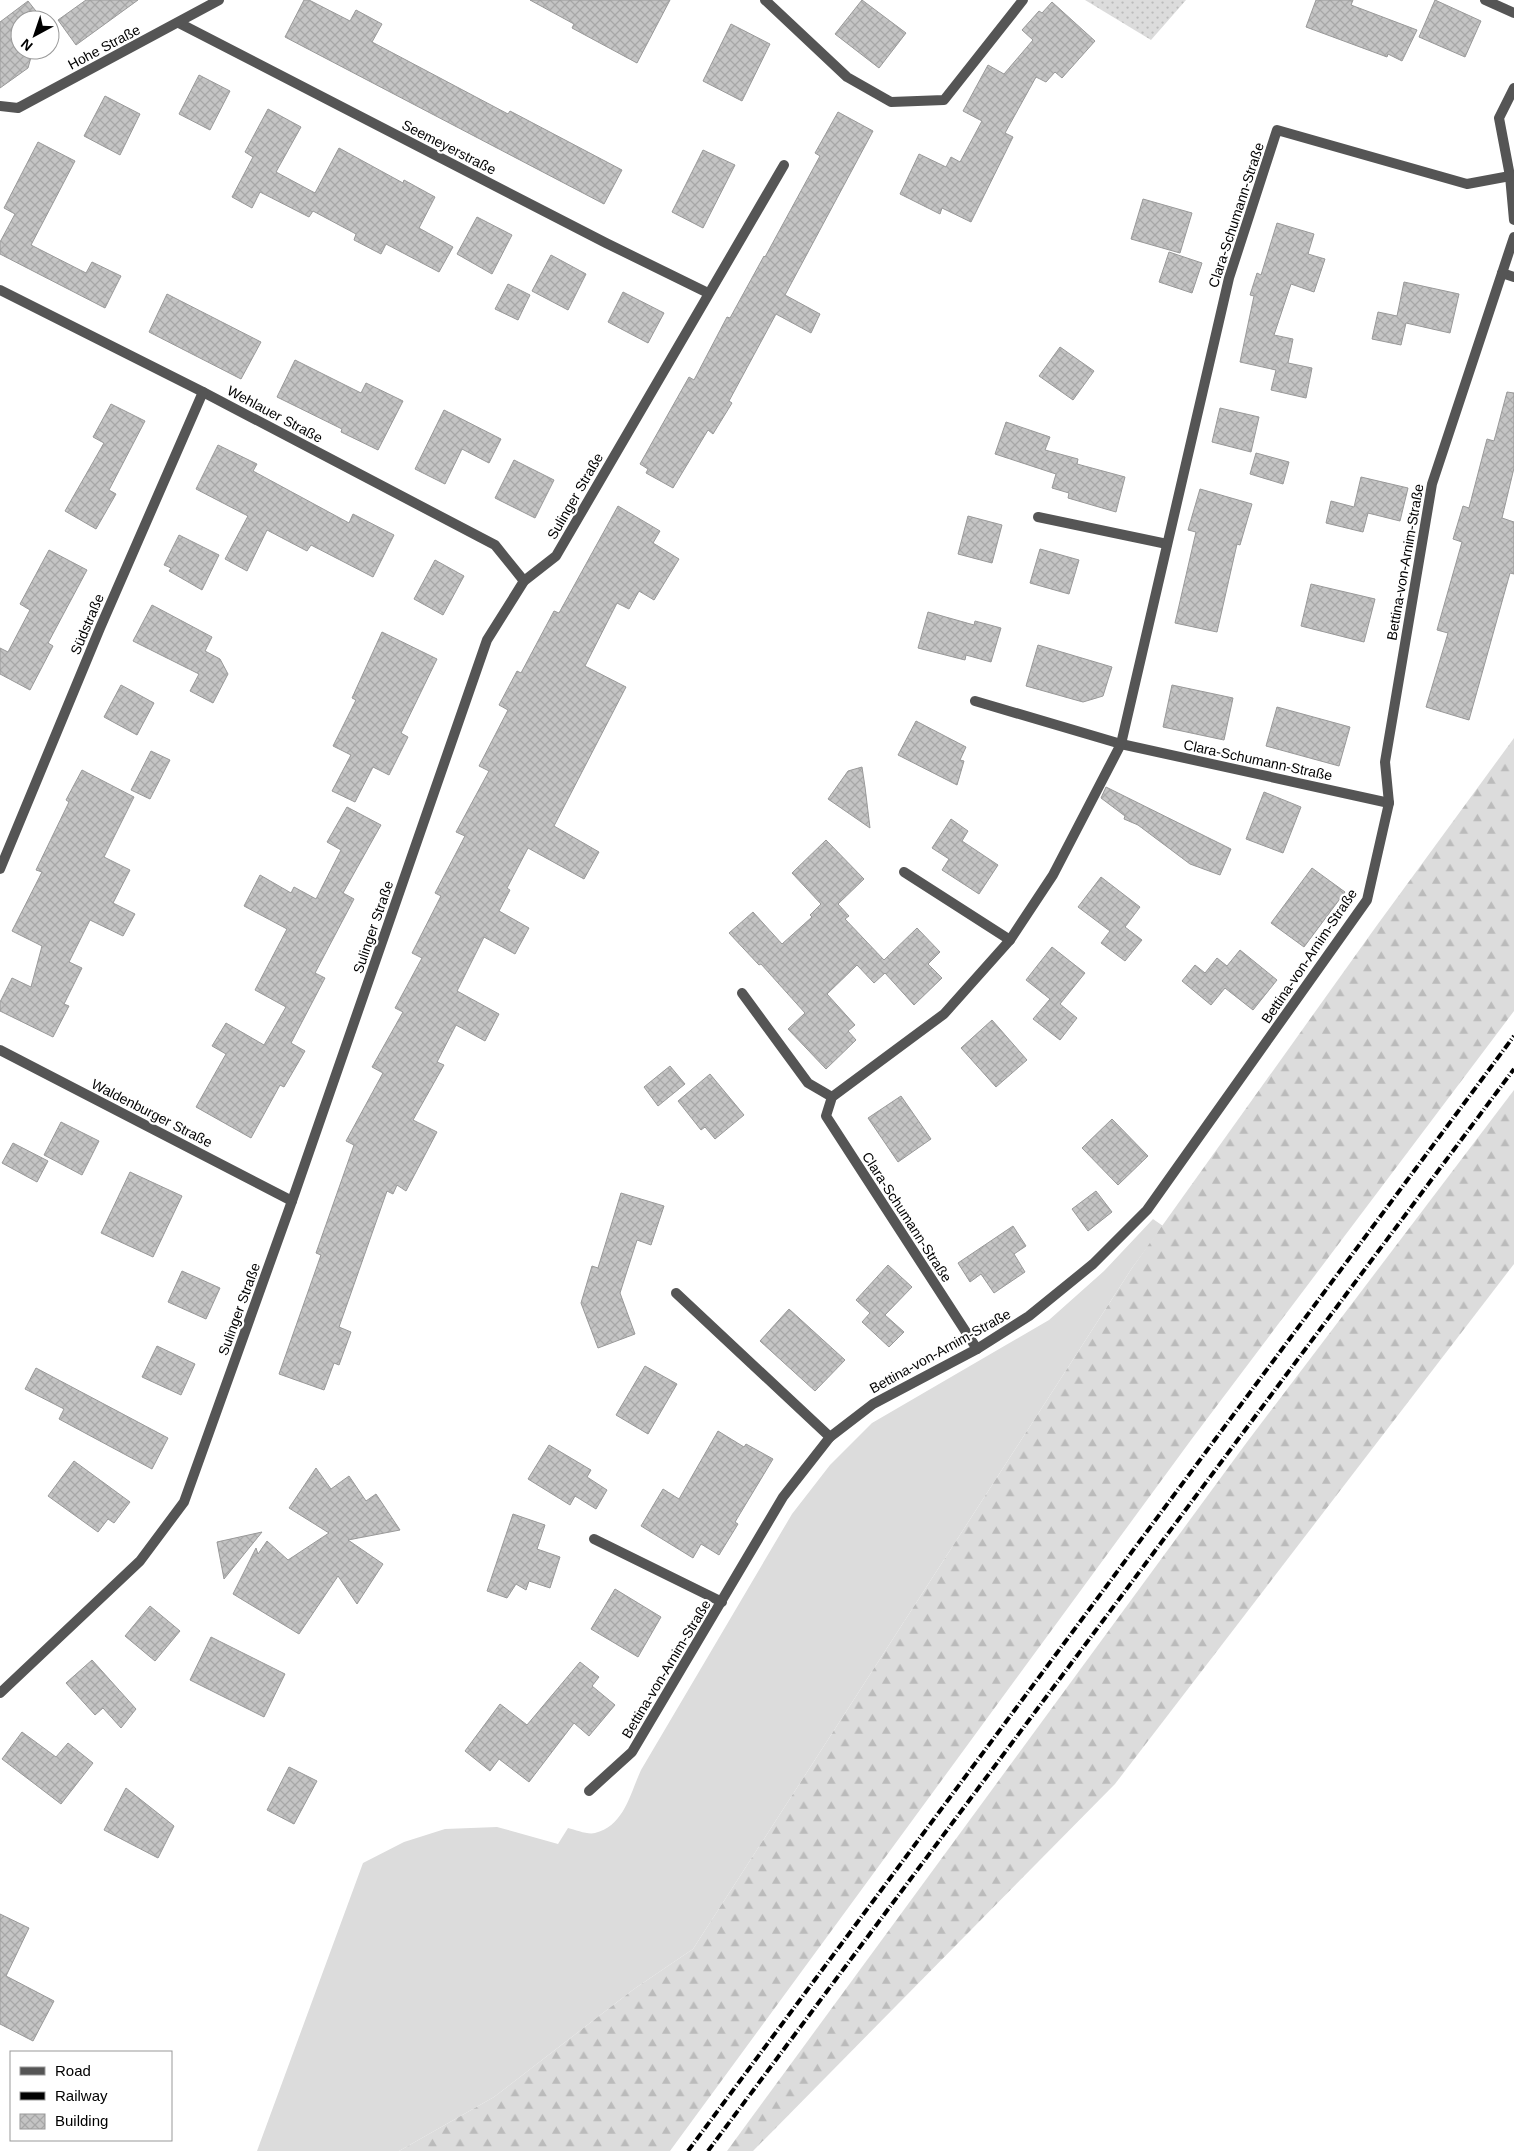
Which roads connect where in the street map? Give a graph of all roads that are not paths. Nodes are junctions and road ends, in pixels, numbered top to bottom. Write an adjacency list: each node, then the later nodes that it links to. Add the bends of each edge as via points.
1 (220, 0): 6 (street, Hohe Straße)
2 (765, 0): 3 (street, via 847,77 891,102 944,100)
3 (1023, 0)
4 (1484, 0): 5 (street)
5 (1514, 13)
6 (179, 23): 8 (street, Hohe Straße, via 18,108); 16 (street, Seemeyerstraße)
7 (1514, 88): 10 (street, via 1499,118)
8 (0, 106)
9 (784, 165): 16 (street, Sulinger Straße)
10 (1510, 176): 11 (street); 19 (street, Clara-Schumann-Straße, via 1467,184 1277,130 1229,278)
11 (1514, 220)
12 (1514, 237): 13 (street, Bettina-von-Arnim-Straße)
13 (1502, 273): 14 (street); 23 (street, Bettina-von-Arnim-Straße, via 1432,484 1385,762)
14 (1514, 277)
15 (0, 290): 17 (street, Wehlauer Straße)
16 (708, 293): 20 (street, Sulinger Straße, via 556,556)
17 (203, 392): 20 (street, Wehlauer Straße, via 495,546); 24 (street, Südstraße)
18 (1038, 517): 19 (street)
19 (1167, 544): 22 (street, Clara-Schumann-Straße)
20 (524, 581): 30 (street, Sulinger Straße, via 487,640)
21 (975, 701): 22 (street, Clara-Schumann-Straße)
22 (1121, 744): 23 (street, Clara-Schumann-Straße); 26 (street, Clara-Schumann-Straße, via 1053,875)
23 (1389, 803): 32 (street, Bettina-von-Arnim-Straße, via 1367,900 1147,1210 1093,1264 1036,1310)
24 (0, 869)
25 (904, 872): 26 (street)
26 (1010, 940): 29 (street, Clara-Schumann-Straße, via 944,1014)
27 (742, 993): 29 (street, via 808,1083)
28 (0, 1050): 30 (street, Waldenburger Straße)
29 (832, 1098): 32 (street, Clara-Schumann-Straße, via 826,1116)
30 (292, 1201): 36 (street, Sulinger Straße, via 184,1502 140,1561)
31 (676, 1293): 33 (street)
32 (977, 1349): 33 (street, Bettina-von-Arnim-Straße, via 873,1404)
33 (830, 1437): 35 (street, Bettina-von-Arnim-Straße, via 782,1498)
34 (594, 1538): 35 (street, Bettina-von-Arnim-Straße)
35 (722, 1602): 37 (street, Bettina-von-Arnim-Straße, via 632,1752)
36 (0, 1693)
37 (589, 1791)

